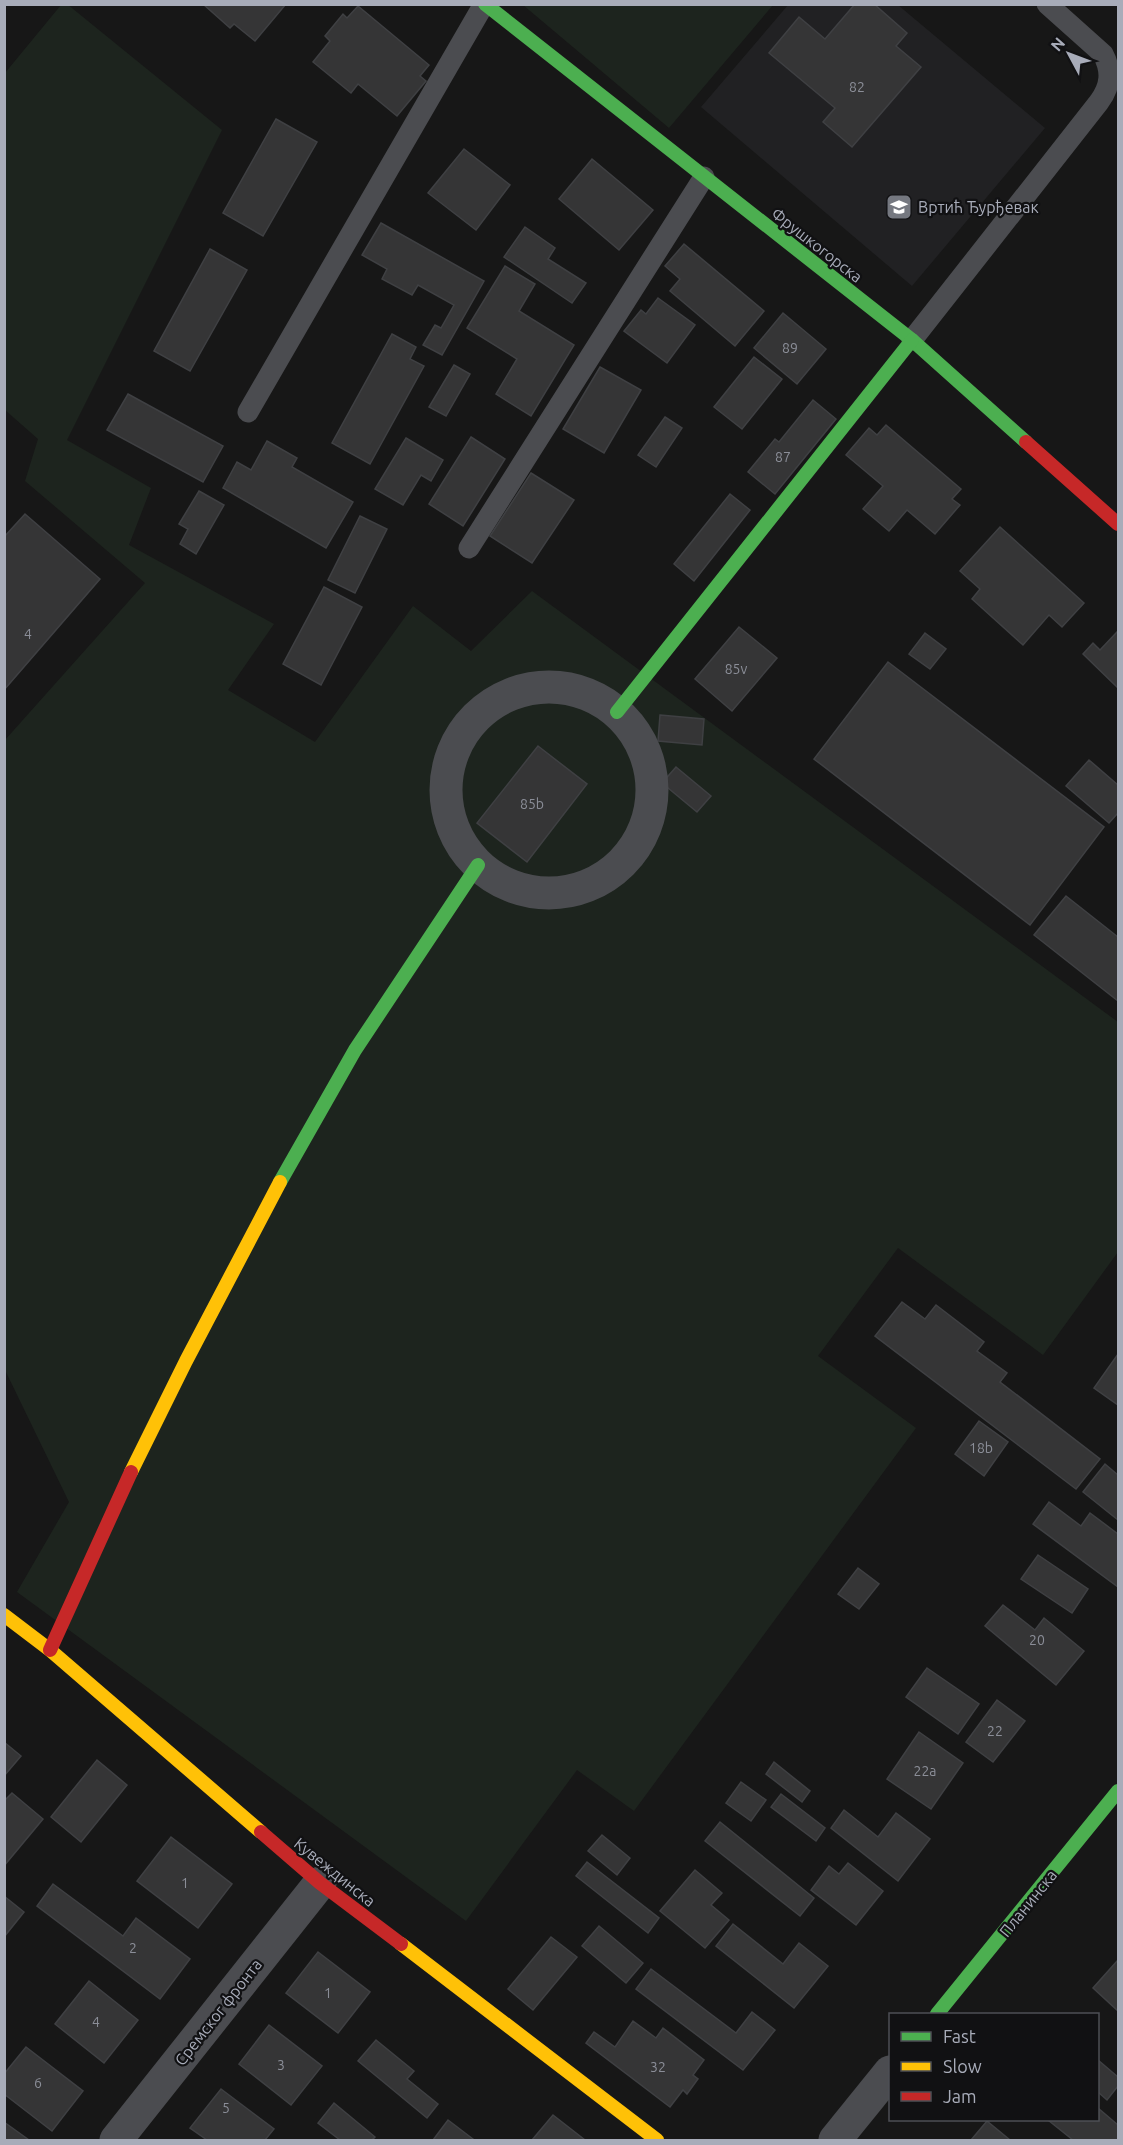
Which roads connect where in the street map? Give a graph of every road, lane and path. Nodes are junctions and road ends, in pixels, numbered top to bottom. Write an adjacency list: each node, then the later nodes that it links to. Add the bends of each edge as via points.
1 (484, 4): 3 (street, Фрушкогорска); 5 (lane)
2 (1047, 4): 4 (lane, via 1103,54 1108,64 1109,85)
3 (704, 177): 4 (street, Фрушкогорска); 7 (lane)
4 (912, 340): 6 (street, Фрушкогорска); 8 (street)
5 (248, 412)
6 (1119, 524)
7 (469, 548)
8 (617, 712): 9 (street, via 595,697 569,688 543,686 492,703 472,720 457,742 448,767 445,794 450,820 461,844); 9 (street, via 635,732 647,756 652,783 644,828 625,859 605,876 580,888 553,893 526,890 500,881)
9 (478, 865): 11 (street, via 355,1050 264,1210 124,1487)
10 (4, 1615): 11 (street, Кувеждинска)
11 (50, 1650): 13 (street, Кувеждинска)
12 (1119, 1791): 14 (street, Планинска)
13 (320, 1883): 16 (street, Сремског фронта); 17 (street, Кувеждинска)
14 (938, 2013)
15 (889, 2074): 18 (street)
16 (116, 2140)
17 (657, 2140)
18 (835, 2140)

